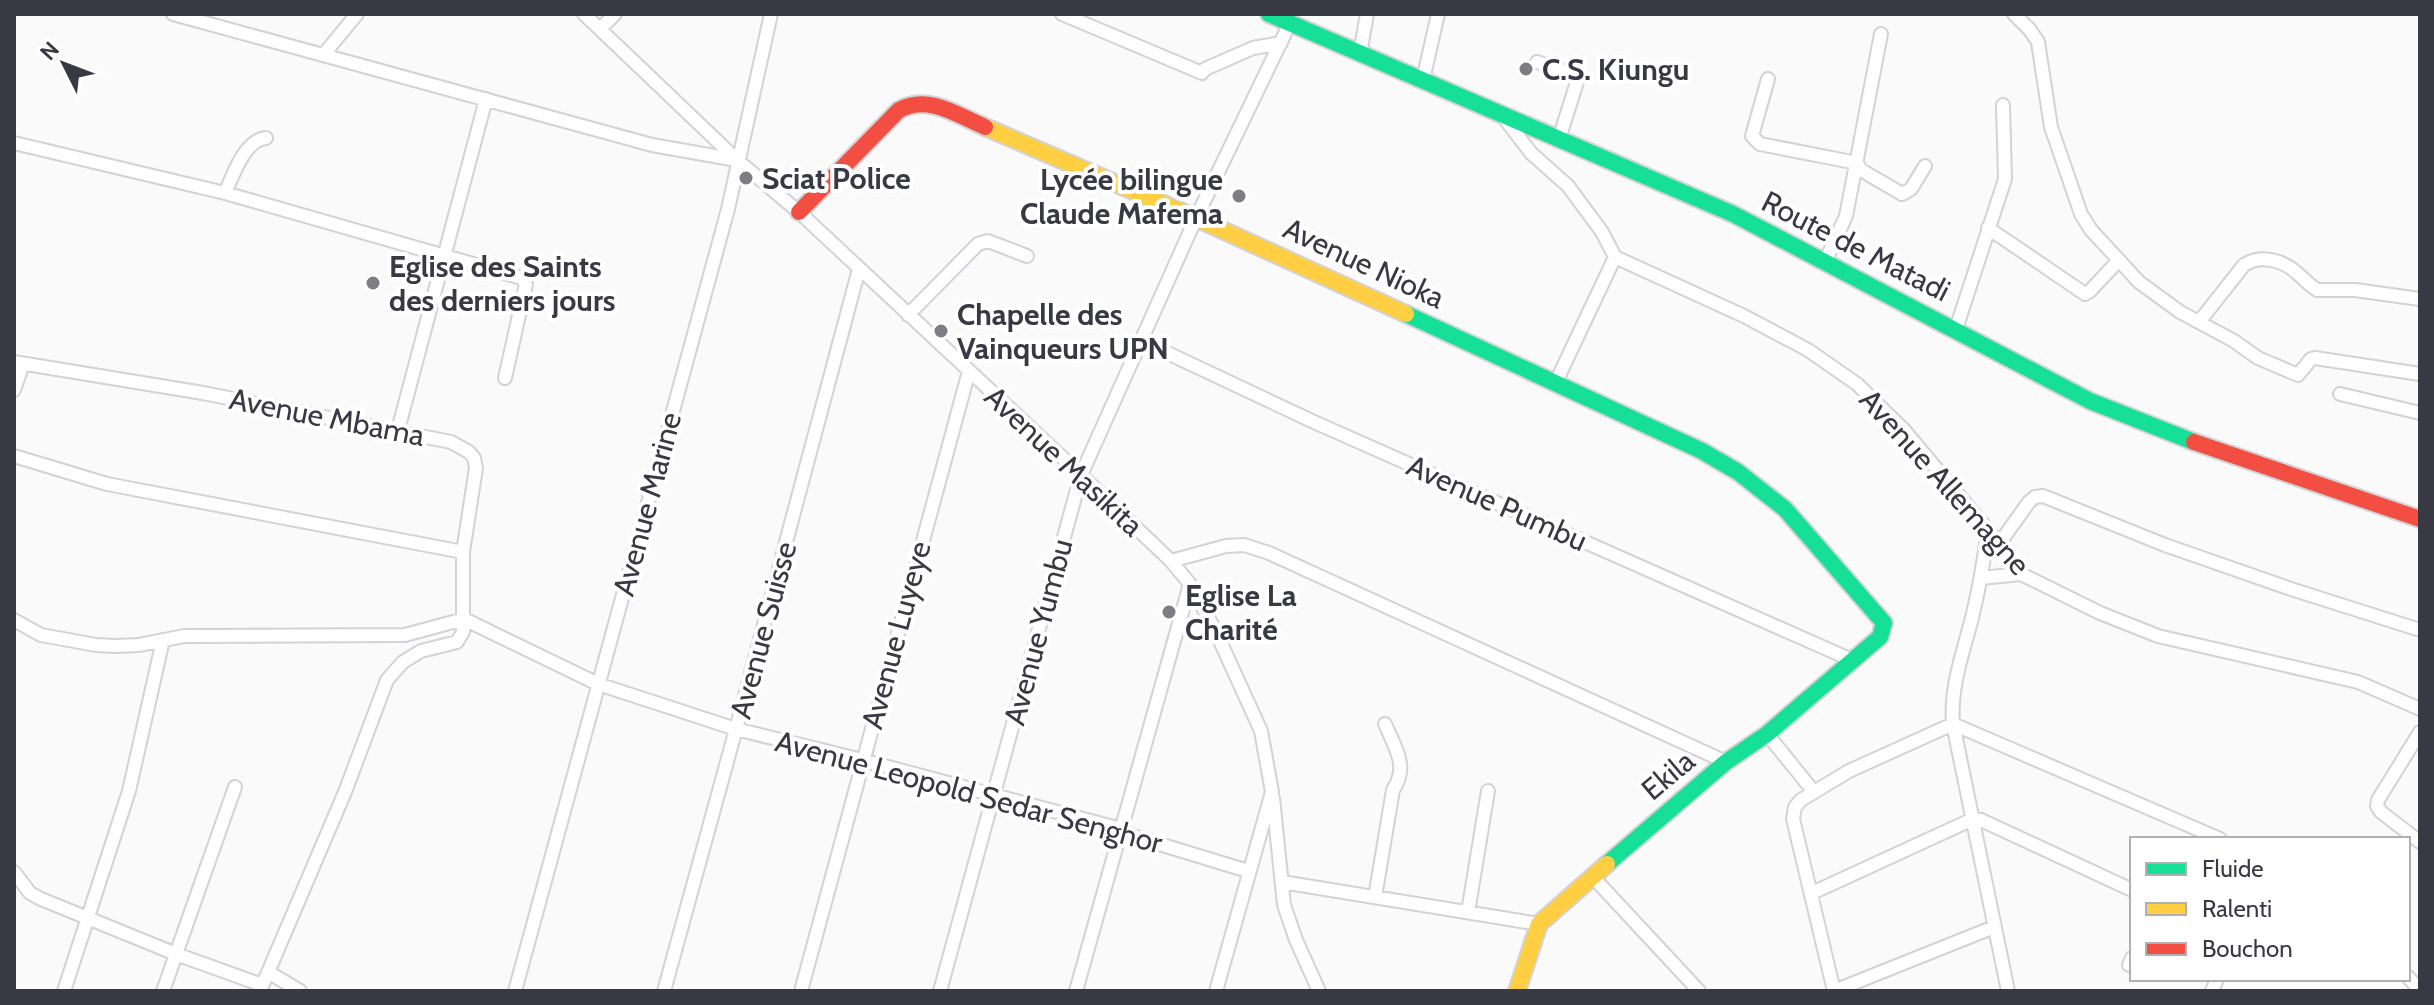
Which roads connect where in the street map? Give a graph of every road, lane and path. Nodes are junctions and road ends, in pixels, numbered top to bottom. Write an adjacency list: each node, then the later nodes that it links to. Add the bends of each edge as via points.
1 (173, 14): 15 (street)
2 (357, 14): 15 (street)
3 (584, 14): 12 (street, Avenue Masikita)
4 (615, 14): 12 (street)
5 (771, 14): 26 (street, Avenue Marine)
6 (1062, 14): 14 (street, via 1202,73 1253,48)
7 (1269, 14): 11 (main road, Route de Matadi)
8 (1367, 14): 16 (street)
9 (1438, 14): 19 (street)
10 (2014, 14): 36 (street, via 2038,42 2051,127 2081,214)
11 (1290, 23): 14 (street, Avenue Yumbu); 16 (main road, Route de Matadi)
12 (600, 29): 26 (street, Avenue Masikita)
13 (1881, 34): 27 (street)
14 (1281, 43): 31 (street, Avenue Yumbu)
15 (324, 54): 20 (street)
16 (1360, 54): 19 (main road, Route de Matadi)
17 (1537, 62): 24 (street, via 1576,78)
18 (1768, 79): 27 (street, via 1752,136 1757,142)
19 (1423, 80): 22 (main road, Route de Matadi)
20 (486, 99): 26 (street, via 652,145); 34 (street)
21 (2003, 105): 32 (street, via 2005,179)
22 (1501, 114): 24 (main road, Route de Matadi); 35 (street, via 1531,153 1568,186)
23 (266, 138): 29 (street, via 249,149)
24 (1559, 139): 37 (main road, Route de Matadi, via 1733,214)
25 (14, 143): 29 (street)
26 (738, 160): 30 (street, Avenue Masikita); 69 (street, Avenue Marine)
27 (1857, 163): 28 (street, via 1902,194); 37 (street, via 1846,216)
28 (1925, 166)
29 (225, 193): 34 (street)
30 (799, 212): 31 (main road, Avenue Nioka, via 899,110 920,102); 38 (street, Avenue Masikita)
31 (1196, 218): 43 (street, Avenue Yumbu); 48 (main road, Avenue Nioka)
32 (1988, 228): 36 (street, via 2085,294); 42 (street)
33 (1027, 256): 40 (street, via 988,241 978,244)
34 (442, 257): 47 (street, via 525,281); 52 (street)
35 (1615, 257): 48 (street); 56 (street, Avenue Allemagne, via 1744,316 1857,384 1904,430)
36 (2119, 260): 41 (street, via 2139,282)
37 (1825, 262): 42 (main road, Route de Matadi)
38 (859, 269): 40 (street, Avenue Masikita); 73 (street, Avenue Suisse)
39 (2420, 299): 41 (street, via 2317,290 2296,271 2253,259)
40 (908, 315): 45 (street, Avenue Masikita)
41 (2199, 322): 46 (street, via 2298,375 2315,358)
42 (1956, 329): 55 (main road, Route de Matadi, via 2090,401 2157,429)
43 (1142, 341): 54 (street, Avenue Yumbu); 68 (street, Avenue Pumbu)
44 (19, 363): 49 (street); 52 (street, Avenue Mbama)
45 (969, 371): 54 (street, Avenue Masikita); 76 (street, Avenue Luyeye)
46 (2420, 374)
47 (505, 378)
48 (1556, 382): 65 (main road, Avenue Nioka, via 1702,451 1759,487 1785,509)
49 (14, 390)
50 (2340, 394): 51 (street)
51 (2420, 413)
52 (398, 430): 58 (street, Avenue Mbama, via 451,442 474,458)
53 (14, 456): 58 (street, via 107,484)
54 (1081, 475): 59 (street, Avenue Masikita); 82 (street, Avenue Yumbu)
55 (2420, 519)
56 (1988, 530): 57 (street, Avenue Allemagne); 61 (street)
57 (1999, 544): 60 (street, Avenue Allemagne); 66 (street, via 2029,502 2043,496 2221,564)
58 (463, 552): 63 (street, Avenue Mbama)
59 (1171, 561): 62 (street, Avenue Masikita); 77 (street, via 1235,545 1269,553)
60 (2021, 574): 61 (street); 70 (street, Avenue Allemagne, via 2158,636 2358,682)
61 (1981, 578): 72 (street, via 1957,672)
62 (1190, 584): 80 (street, Avenue Masikita, via 1261,731); 84 (street)
63 (464, 619): 67 (street, via 405,635); 69 (street, Avenue Leopold Sedar Senghor); 99 (street, via 457,642 421,651 387,680)
64 (14, 620): 67 (street, via 41,635 96,645)
65 (1884, 623): 68 (main road, Ekila, via 1880,637)
66 (2420, 630)
67 (163, 640): 95 (street, via 129,791)
68 (1854, 661): 75 (main road, Ekila)
69 (598, 684): 73 (street, Avenue Leopold Sedar Senghor); 104 (street, Avenue Marine)
70 (2420, 709)
71 (1385, 724): 93 (street, via 1402,766)
72 (1953, 724): 81 (street); 83 (street); 85 (street)
73 (736, 729): 76 (street, Avenue Leopold Sedar Senghor); 105 (street, Avenue Suisse)
74 (2420, 732): 86 (street, via 2377,806)
75 (1767, 734): 77 (main road, Ekila); 81 (street)
76 (862, 760): 82 (street, Avenue Leopold Sedar Senghor); 106 (street, Avenue Luyeye)
77 (1726, 762): 89 (main road, Ekila)
78 (235, 787): 98 (street)
79 (1488, 791): 94 (street)
80 (1272, 792): 87 (street, Avenue Masikita); 90 (street)
81 (1814, 792): 92 (street, via 1795,807 1793,819)
82 (994, 796): 84 (street, Avenue Leopold Sedar Senghor); 107 (street, Avenue Yumbu)
83 (1973, 819): 91 (street); 92 (street); 97 (street)
84 (1121, 829): 87 (street, Avenue Leopold Sedar Senghor); 108 (street)
85 (2215, 837)
86 (2420, 842)
87 (1248, 871): 109 (street, Avenue Masikita)
88 (14, 872): 95 (street, via 30,893)
89 (1592, 876): 96 (main road, Ekila); 112 (street)
90 (1282, 882): 93 (street); 110 (street, via 1284,905)
91 (2130, 889)
92 (1812, 893): 113 (street)
93 (1375, 897): 94 (street)
94 (1468, 912): 96 (street)
95 (89, 919): 98 (street); 101 (street)
96 (1539, 924): 111 (main road, Ekila)
97 (1994, 927): 113 (street); 114 (street)
98 (176, 954): 100 (street); 102 (street)
99 (268, 972): 100 (street); 103 (street)
100 (261, 988)
101 (64, 991)
102 (163, 991)
103 (300, 991)
104 (515, 991)
105 (664, 991)
106 (801, 991)
107 (940, 991)
108 (1076, 991)
109 (1216, 991)
110 (1319, 991)
111 (1517, 991)
112 (1699, 991)
113 (1834, 991)
114 (2008, 991)

